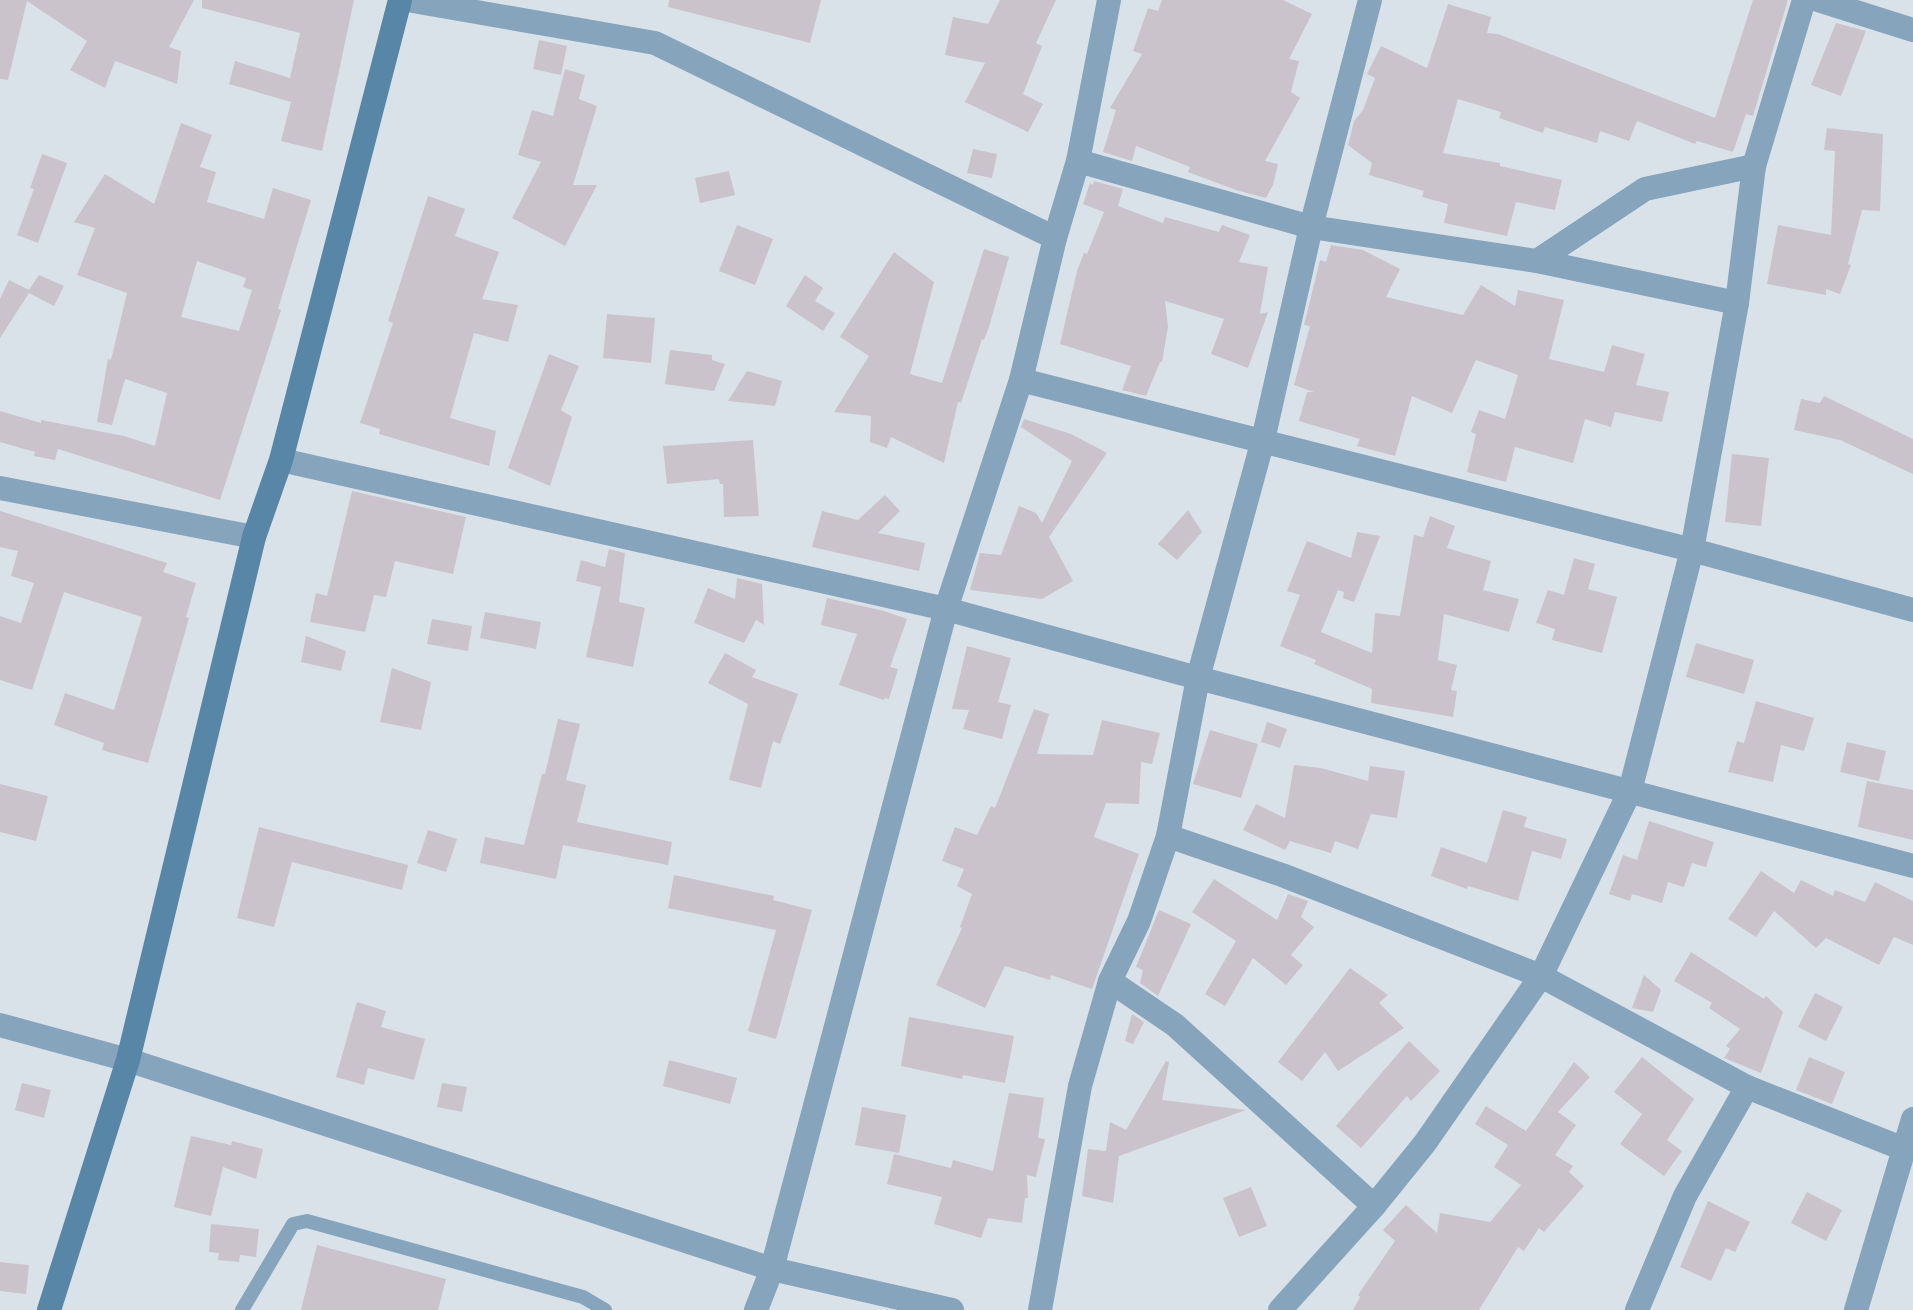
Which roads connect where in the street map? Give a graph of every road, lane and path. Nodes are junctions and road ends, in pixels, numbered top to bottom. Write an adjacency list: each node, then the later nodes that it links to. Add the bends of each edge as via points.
1 (400, 0): 16 (street)
2 (407, 0): 11 (street, via 655,43)
3 (1109, 0): 8 (street)
4 (1370, 0): 10 (street)
5 (1804, 0): 9 (street)
6 (1818, 0): 7 (street)
7 (1913, 30)
8 (1078, 161): 10 (street); 11 (street)
9 (1754, 166): 12 (street, via 1645,189); 13 (street)
10 (1311, 227): 12 (street); 15 (street)
11 (1055, 238): 14 (street)
12 (1537, 261): 13 (street)
13 (1737, 303): 19 (street)
14 (1021, 380): 15 (street); 20 (street)
15 (1263, 440): 19 (street); 22 (street)
16 (281, 460): 18 (street); 20 (street)
17 (0, 488): 18 (street)
18 (254, 537): 29 (street)
19 (1692, 550): 21 (street); 23 (street)
20 (946, 609): 22 (street); 34 (street)
21 (1913, 610)
22 (1198, 678): 23 (street); 24 (street)
23 (1630, 791): 25 (street); 26 (street)
24 (1168, 836): 26 (street); 27 (street, via 1139,921)
25 (1913, 866)
26 (1541, 976): 30 (street); 33 (street, via 1425,1143)
27 (1110, 981): 33 (street, via 1175,1025); 40 (street, via 1080,1086)
28 (0, 1025): 29 (street)
29 (128, 1060): 34 (street); 35 (street)
30 (1747, 1087): 32 (street); 42 (street, via 1685,1196)
31 (1913, 1119): 32 (street)
32 (1904, 1149): 43 (street)
33 (1374, 1206): 41 (street)
34 (772, 1269): 38 (street); 39 (street)
35 (49, 1310)
36 (242, 1310): 37 (lane, via 293,1224 307,1221 583,1297)
37 (605, 1310)
38 (756, 1310)
39 (952, 1310)
40 (1040, 1310)
41 (1280, 1310)
42 (1637, 1310)
43 (1856, 1310)

